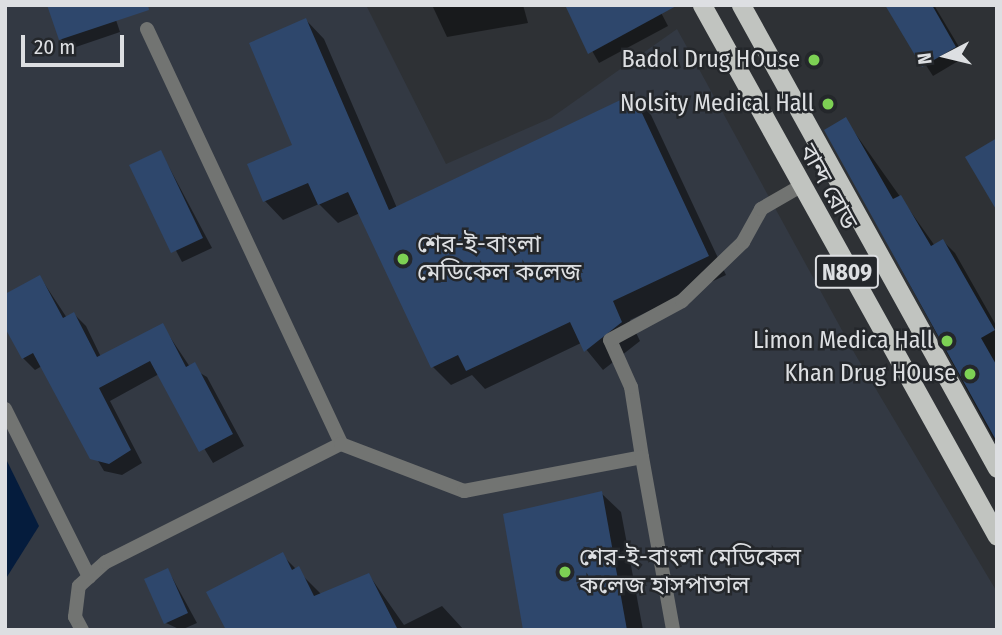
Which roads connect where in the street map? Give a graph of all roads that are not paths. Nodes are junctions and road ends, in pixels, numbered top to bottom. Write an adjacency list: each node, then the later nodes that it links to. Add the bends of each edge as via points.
1 (702, 5): 5 (highway, বান্দ রোড / N809)
2 (741, 5): 4 (highway, বান্দ রোড / N809)
3 (147, 29): 7 (lane)
4 (828, 171): 5 (highway); 9 (highway, বান্দ রোড / N809)
5 (799, 187): 8 (lane, via 761,209 743,242 682,301 610,340 631,387); 10 (highway, বান্দ রোড / N809)
6 (5, 409): 11 (lane)
7 (341, 444): 8 (lane, via 464,491); 11 (lane, via 106,562)
8 (642, 457): 13 (lane)
9 (997, 468)
10 (997, 536)
11 (89, 577): 12 (lane, via 79,586 75,617)
12 (82, 630)
13 (673, 630)

